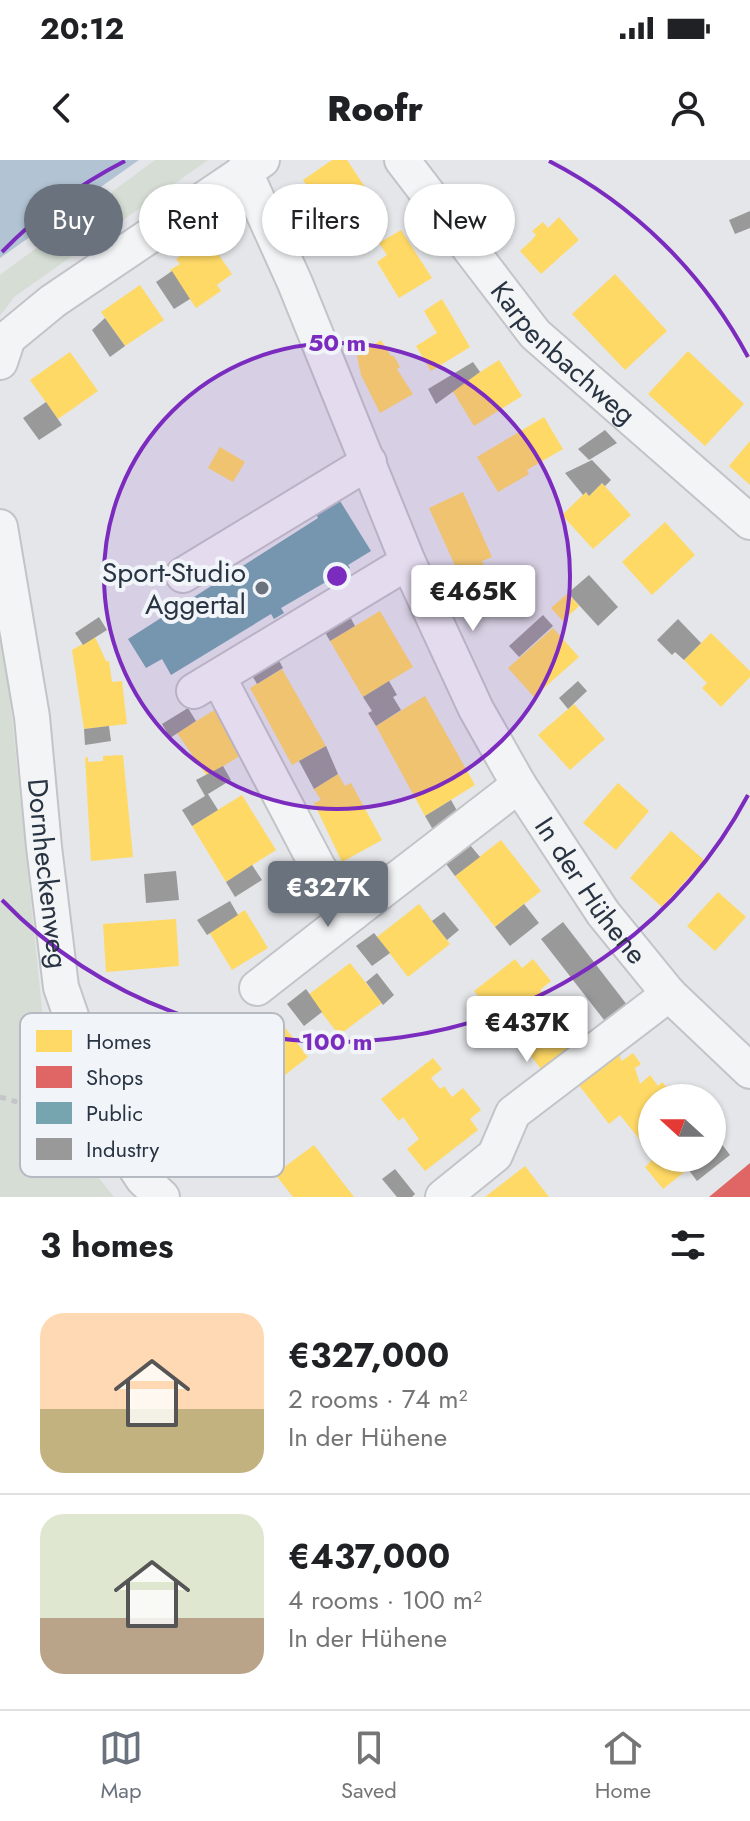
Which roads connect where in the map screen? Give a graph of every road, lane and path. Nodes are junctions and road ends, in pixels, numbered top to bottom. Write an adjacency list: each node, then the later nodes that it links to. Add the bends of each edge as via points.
1 (402, 160): 5 (street, Karpenbachweg, via 535,334)
2 (253, 165): 3 (street, via 53,301 8,338); 4 (street, In der Hühene)
3 (0, 362)
4 (369, 462): 7 (street, In der Hühene); 8 (street)
5 (750, 522)
6 (0, 527): 13 (street, Dornheckenweg, via 32,717 61,987)
7 (408, 562): 9 (street, In der Hühene, via 476,709); 10 (street, via 210,691 319,869)
8 (183, 575)
9 (519, 785): 10 (street); 12 (street, In der Hühene, via 603,913)
10 (353, 913): 11 (street)
11 (257, 988)
12 (669, 994): 14 (street, In der Hühene); 19 (street, via 513,1113 495,1155)
13 (70, 1013)
14 (750, 1071)
15 (0, 1097): 16 (path)
16 (20, 1103)
17 (142, 1177): 18 (street, Dornheckenweg)
18 (162, 1197)
19 (443, 1197)

